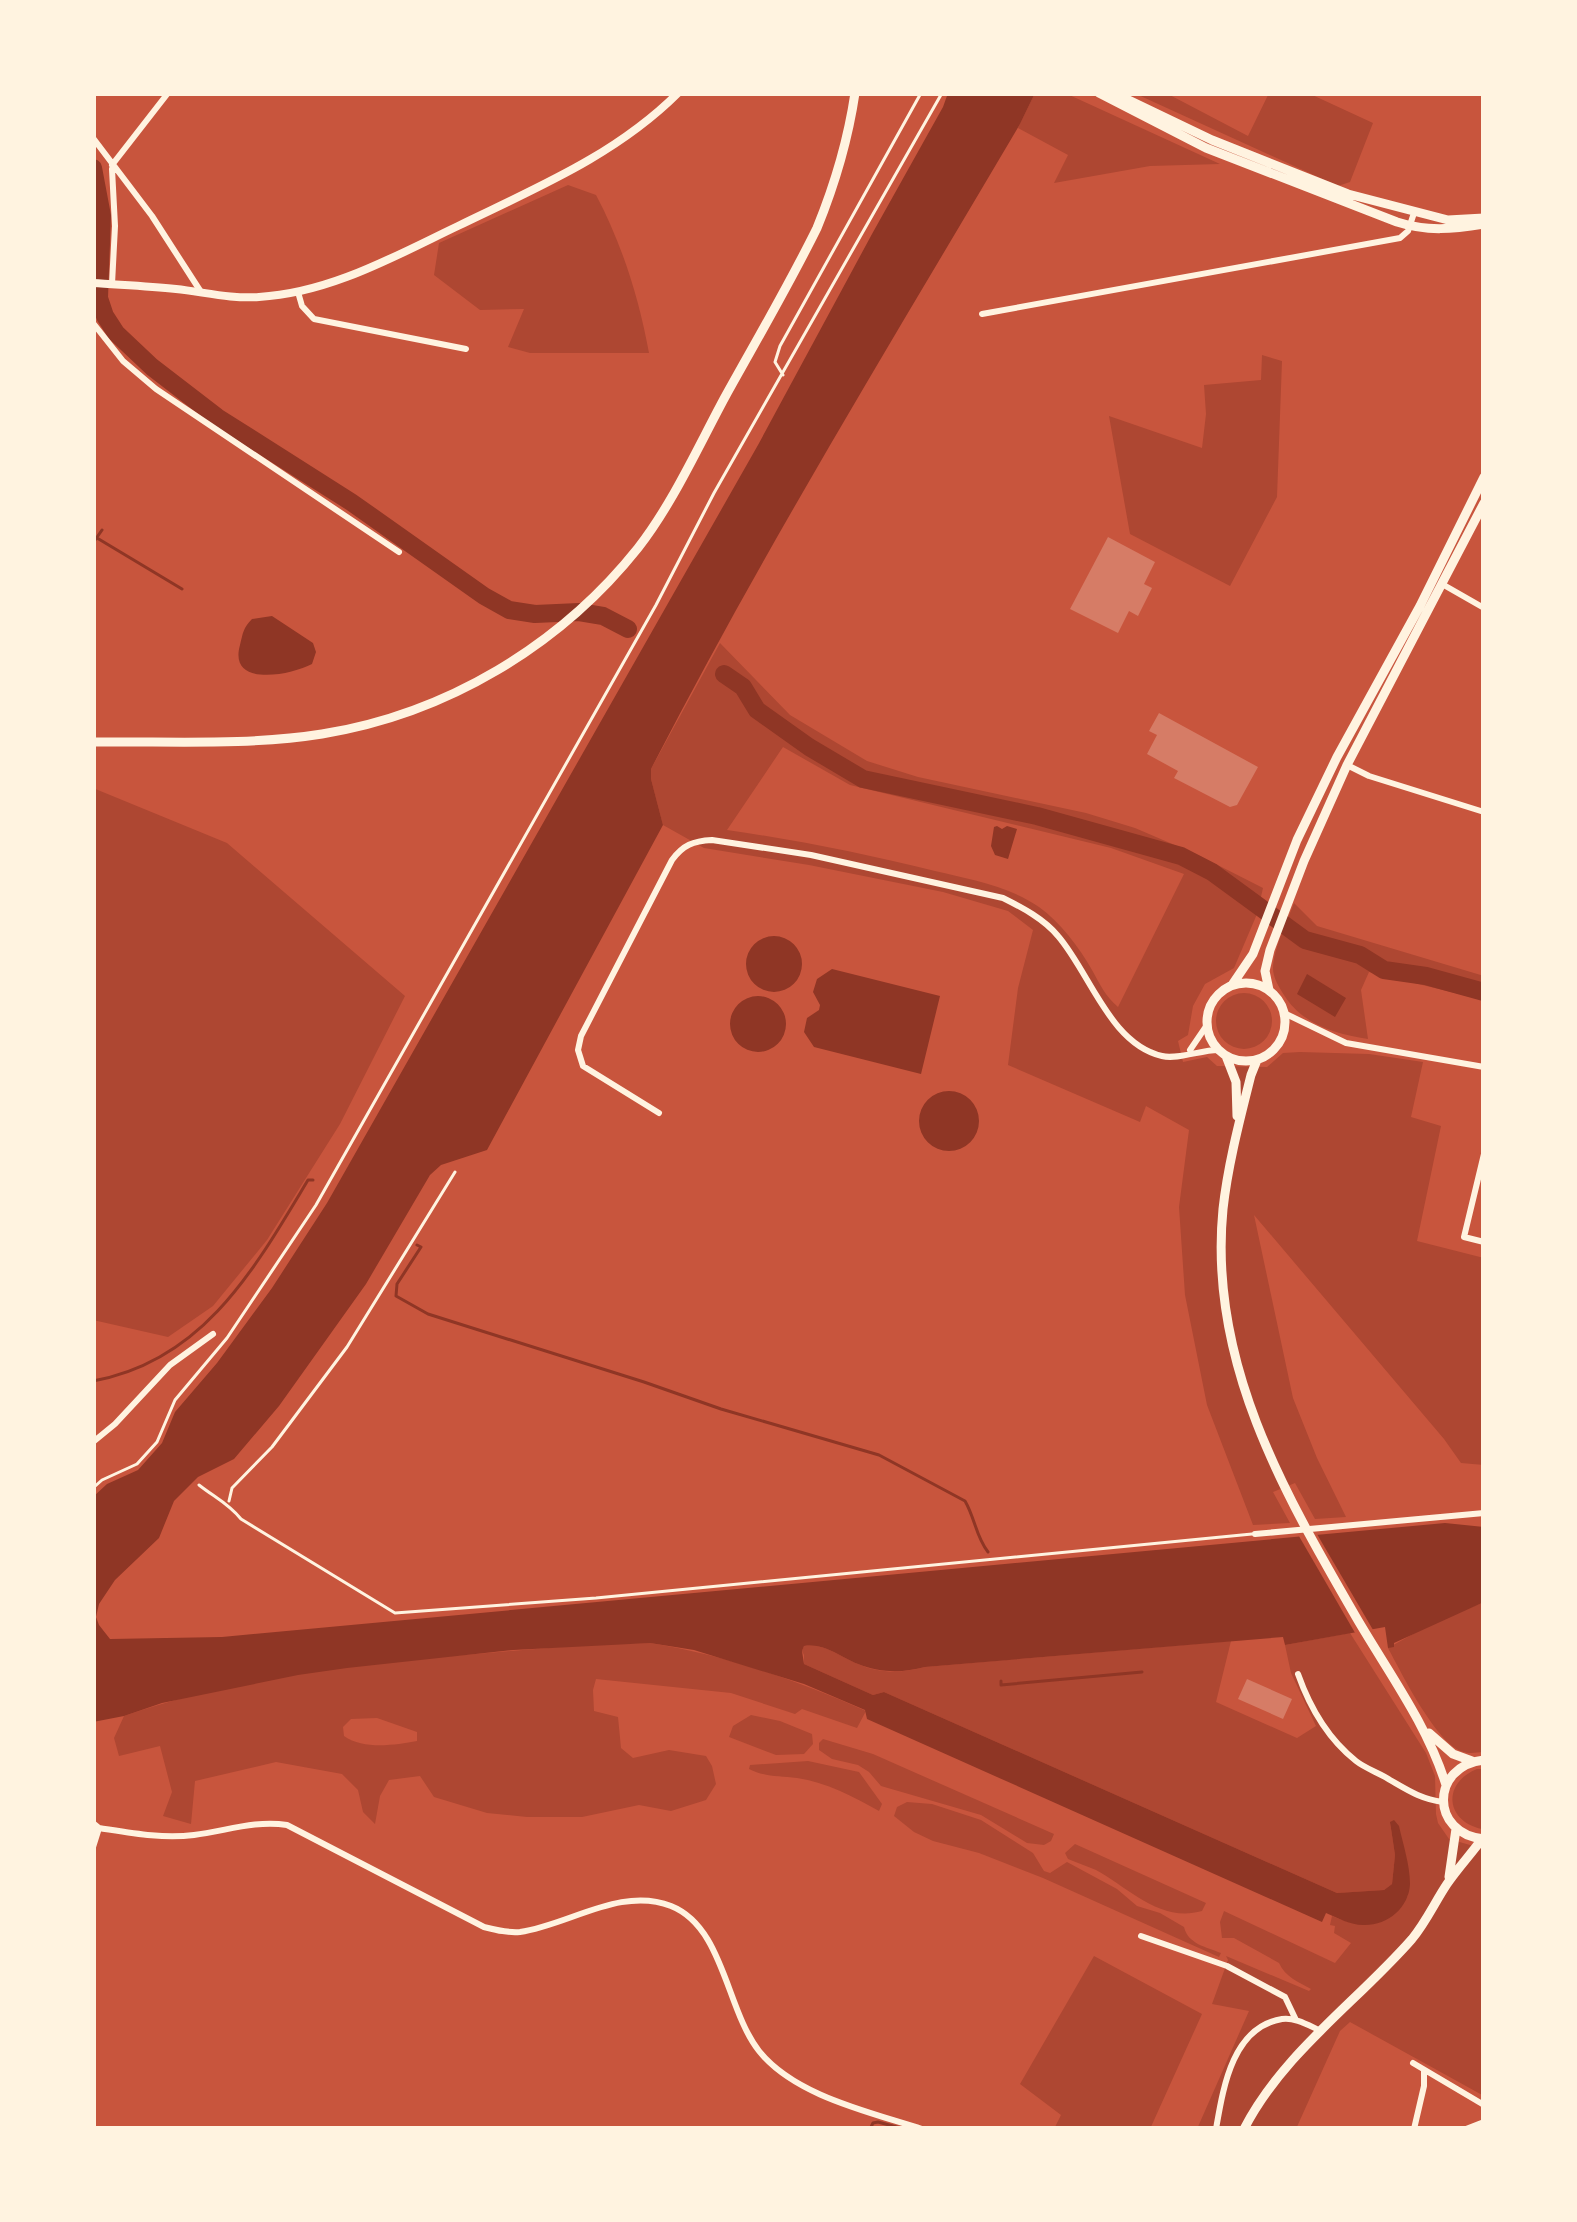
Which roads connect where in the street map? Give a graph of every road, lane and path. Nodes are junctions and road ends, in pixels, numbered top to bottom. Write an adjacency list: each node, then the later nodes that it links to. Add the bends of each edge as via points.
1 (168, 93): 9 (street)
2 (678, 93): 16 (main road, via 576,169 382,262)
3 (855, 93): 26 (main road, via 835,186 802,259 639,546 560,627 467,688 396,716 321,734)
4 (921, 93): 20 (path, via 780,346 775,362)
5 (942, 93): 20 (path)
6 (1099, 93): 12 (main road, via 1206,148)
7 (1114, 93): 10 (main road, via 1211,140)
8 (93, 139): 9 (street)
9 (112, 165): 14 (street); 15 (street)
10 (1414, 213): 11 (main road); 12 (street)
11 (1484, 221): 12 (main road, via 1443,230)
12 (1410, 226): 17 (street, via 1400,238)
13 (93, 284): 14 (main road)
14 (110, 284): 15 (main road)
15 (201, 292): 16 (main road)
16 (298, 292): 19 (street, via 314,319)
17 (982, 314)
18 (93, 322): 23 (street, via 156,389)
19 (466, 349)
20 (783, 375): 45 (path, via 316,1205 175,1400 158,1442)
21 (1484, 477): 29 (main road, via 1336,757)
22 (1484, 503): 24 (main road)
23 (399, 552)
24 (1442, 584): 25 (street); 27 (main road)
25 (1484, 608)
26 (93, 742)
27 (1347, 765): 28 (street); 30 (main road, via 1276,931 1265,971)
28 (1484, 812)
29 (1232, 985): 30 (main road); 32 (main road, via 1212,1001)
30 (1269, 990): 31 (main road)
31 (1284, 1013): 35 (main road, via 1280,1042); 36 (street, via 1346,1043)
32 (1207, 1025): 33 (street); 34 (main road)
33 (1188, 1053): 34 (street); 37 (street, via 1165,1057 1132,1042 1054,931 1003,898 811,855 696,841 671,860 578,1050 583,1066)
34 (1222, 1053): 35 (main road); 38 (main road, via 1236,1082)
35 (1257, 1060): 38 (main road)
36 (1484, 1067)
37 (659, 1113)
38 (1237, 1133): 50 (main road, via 1223,1208 1224,1296 1250,1406 1282,1486)
39 (1484, 1154): 41 (street, via 1464,1237)
40 (455, 1172): 46 (lane, via 346,1347)
41 (1484, 1242)
42 (213, 1334): 43 (street)
43 (93, 1442)
44 (199, 1485): 46 (lane)
45 (93, 1488)
46 (228, 1503): 48 (lane, via 241,1519 395,1613)
47 (1484, 1513): 48 (street)
48 (1255, 1534)
49 (1298, 1674): 54 (street, via 1326,1730 1358,1763)
50 (1425, 1730): 52 (main road); 53 (main road)
51 (1484, 1760): 52 (main road)
52 (1472, 1761): 53 (main road)
53 (1446, 1785): 54 (main road)
54 (1443, 1802): 56 (main road)
55 (96, 1826): 58 (street); 67 (street, via 166,1837 287,1825 504,1932 626,1902 671,1906 698,1922 746,2029 777,2068 826,2097)
56 (1456, 1829): 57 (main road); 59 (main road)
57 (1483, 1839): 59 (main road)
58 (93, 1847)
59 (1448, 1883): 62 (main road, via 1410,1941)
60 (1141, 1936): 61 (street, via 1285,1997)
61 (1296, 2020): 62 (street); 68 (street, via 1266,2026 1238,2050)
62 (1321, 2031): 69 (main road)
63 (1412, 2063): 64 (street)
64 (1424, 2071): 65 (street); 70 (street)
65 (1484, 2105)
66 (1484, 2122): 71 (street)
67 (922, 2129)
68 (1216, 2129)
69 (1244, 2129)
70 (1414, 2129)
71 (1466, 2129)

